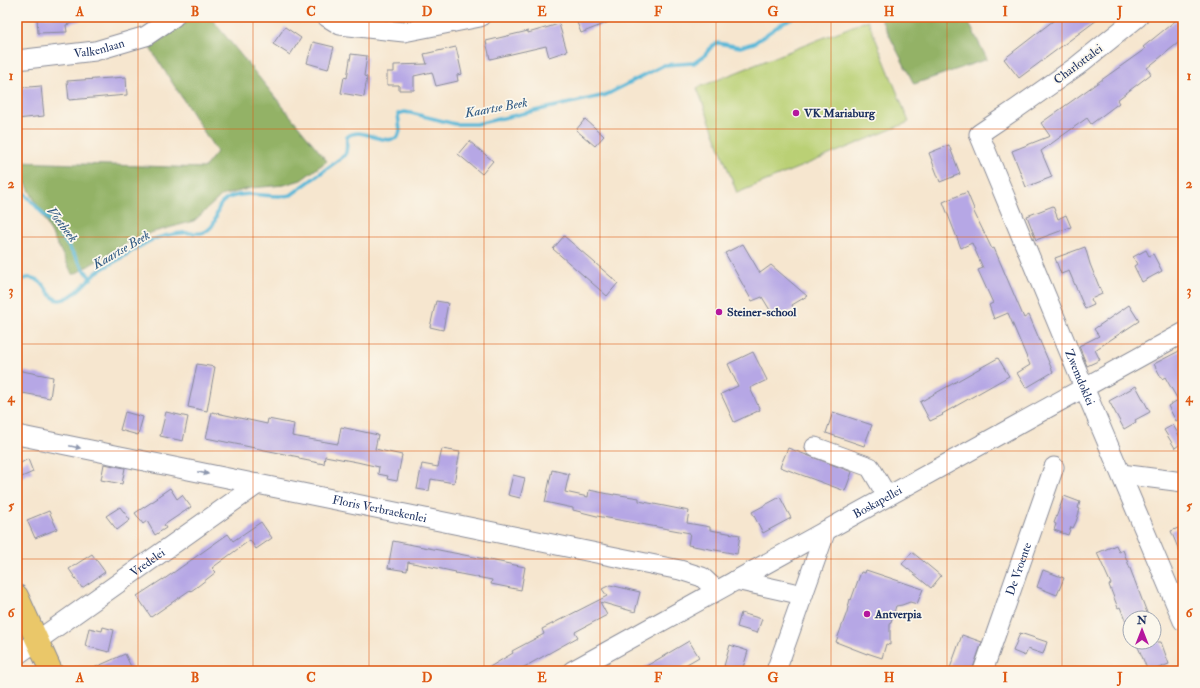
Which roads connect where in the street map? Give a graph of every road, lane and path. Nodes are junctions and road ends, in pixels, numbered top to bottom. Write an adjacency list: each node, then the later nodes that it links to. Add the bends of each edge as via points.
1 (174, 17): 5 (street, Valkenlaan, via 146,36 96,51)
2 (327, 17): 3 (street, via 340,25 404,32)
3 (480, 17)
4 (1138, 17): 6 (street, Charlottalei, via 990,130)
5 (17, 60)
6 (991, 163): 8 (street, Zwemdoklei)
7 (1183, 333): 8 (street, Boskapellei)
8 (1084, 387): 12 (street, Zwemdoklei); 15 (street, Boskapellei)
9 (17, 435): 14 (street, Floris Verbraekenlei, one-way to 14)
10 (815, 446): 15 (street, via 870,466)
11 (1054, 467): 27 (street, De Vroente)
12 (1121, 474): 13 (street); 21 (street, Zwemdoklei)
13 (1183, 482)
14 (258, 484): 18 (street, Floris Verbraekenlei, via 680,570 702,577); 22 (street, Vredelei)
15 (887, 496): 16 (street, Boskapellei)
16 (826, 530): 17 (street, Boskapellei); 20 (street)
17 (736, 580): 18 (street, Boskapellei); 20 (street)
18 (716, 590): 25 (street, Boskapellei)
19 (17, 596): 22 (main road)
20 (802, 596): 26 (street)
21 (1183, 621)
22 (37, 641): 23 (street, Vredelei); 24 (main road)
23 (17, 655)
24 (51, 671)
25 (572, 671)
26 (776, 671)
27 (983, 671)

